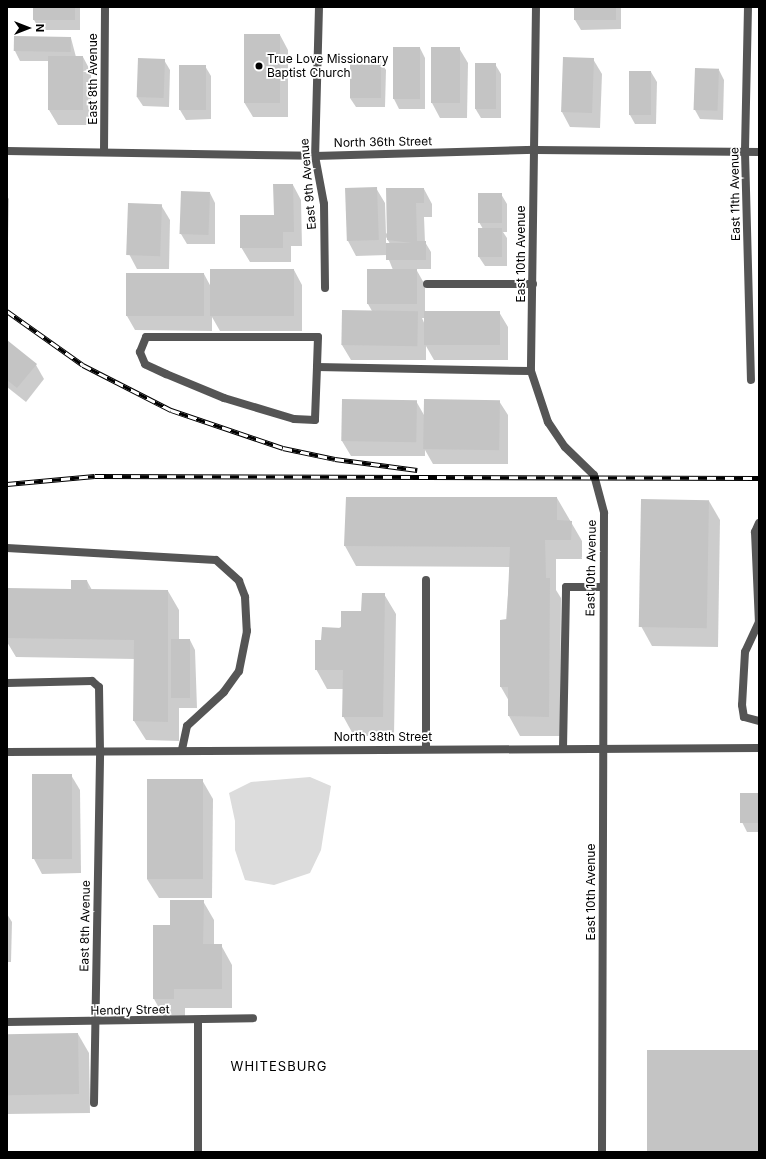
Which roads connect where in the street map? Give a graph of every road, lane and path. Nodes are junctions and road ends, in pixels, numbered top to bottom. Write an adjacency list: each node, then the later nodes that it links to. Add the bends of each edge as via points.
1 (105, 7): 7 (street, East 8th Avenue)
2 (319, 7): 10 (street, East 9th Avenue)
3 (536, 7): 5 (street, East 10th Avenue)
4 (748, 7): 8 (street, East 11th Avenue)
5 (536, 150): 8 (street, North 36th Street); 10 (street, North 36th Street); 12 (street, East 10th Avenue)
6 (7, 151): 7 (street, North 36th Street)
7 (104, 152): 10 (street, North 36th Street)
8 (746, 152): 9 (street, North 36th Street); 16 (street, East 11th Avenue)
9 (759, 152)
10 (316, 156): 13 (street, East 9th Avenue, via 324,204)
11 (427, 284): 12 (street)
12 (533, 284): 15 (street, East 10th Avenue)
13 (325, 288)
14 (317, 367): 14 (street, via 318,337 146,337 140,352 145,364 166,374 224,398 294,419 315,420); 15 (street)
15 (531, 371): 20 (street, East 10th Avenue, via 548,422 565,447 594,475 604,513)
16 (751, 380)
17 (759, 523): 22 (street, via 755,532 759,622 745,652 742,705 744,717)
18 (7, 548): 28 (street, via 216,560 239,581 245,597 247,631 238,671 224,692 187,726)
19 (426, 580): 26 (street)
20 (602, 587): 23 (street, via 566,587); 24 (street, East 10th Avenue)
21 (7, 683): 27 (street, East 8th Avenue, via 92,681 99,686)
22 (759, 721)
23 (562, 748): 24 (street, North 38th Street); 26 (street, North 38th Street)
24 (602, 748): 25 (street, North 38th Street); 36 (street, East 10th Avenue)
25 (759, 748)
26 (426, 749): 28 (street, North 38th Street)
27 (100, 750): 28 (street, North 38th Street); 29 (street, North 38th Street); 33 (street, East 8th Avenue)
28 (182, 750)
29 (7, 752)
30 (253, 1018): 32 (street, Hendry Street)
31 (7, 1022): 33 (street, Hendry Street)
32 (198, 1022): 33 (street, Hendry Street); 35 (street)
33 (94, 1023): 34 (street, East 8th Avenue)
34 (94, 1103)
35 (198, 1152)
36 (602, 1152)

